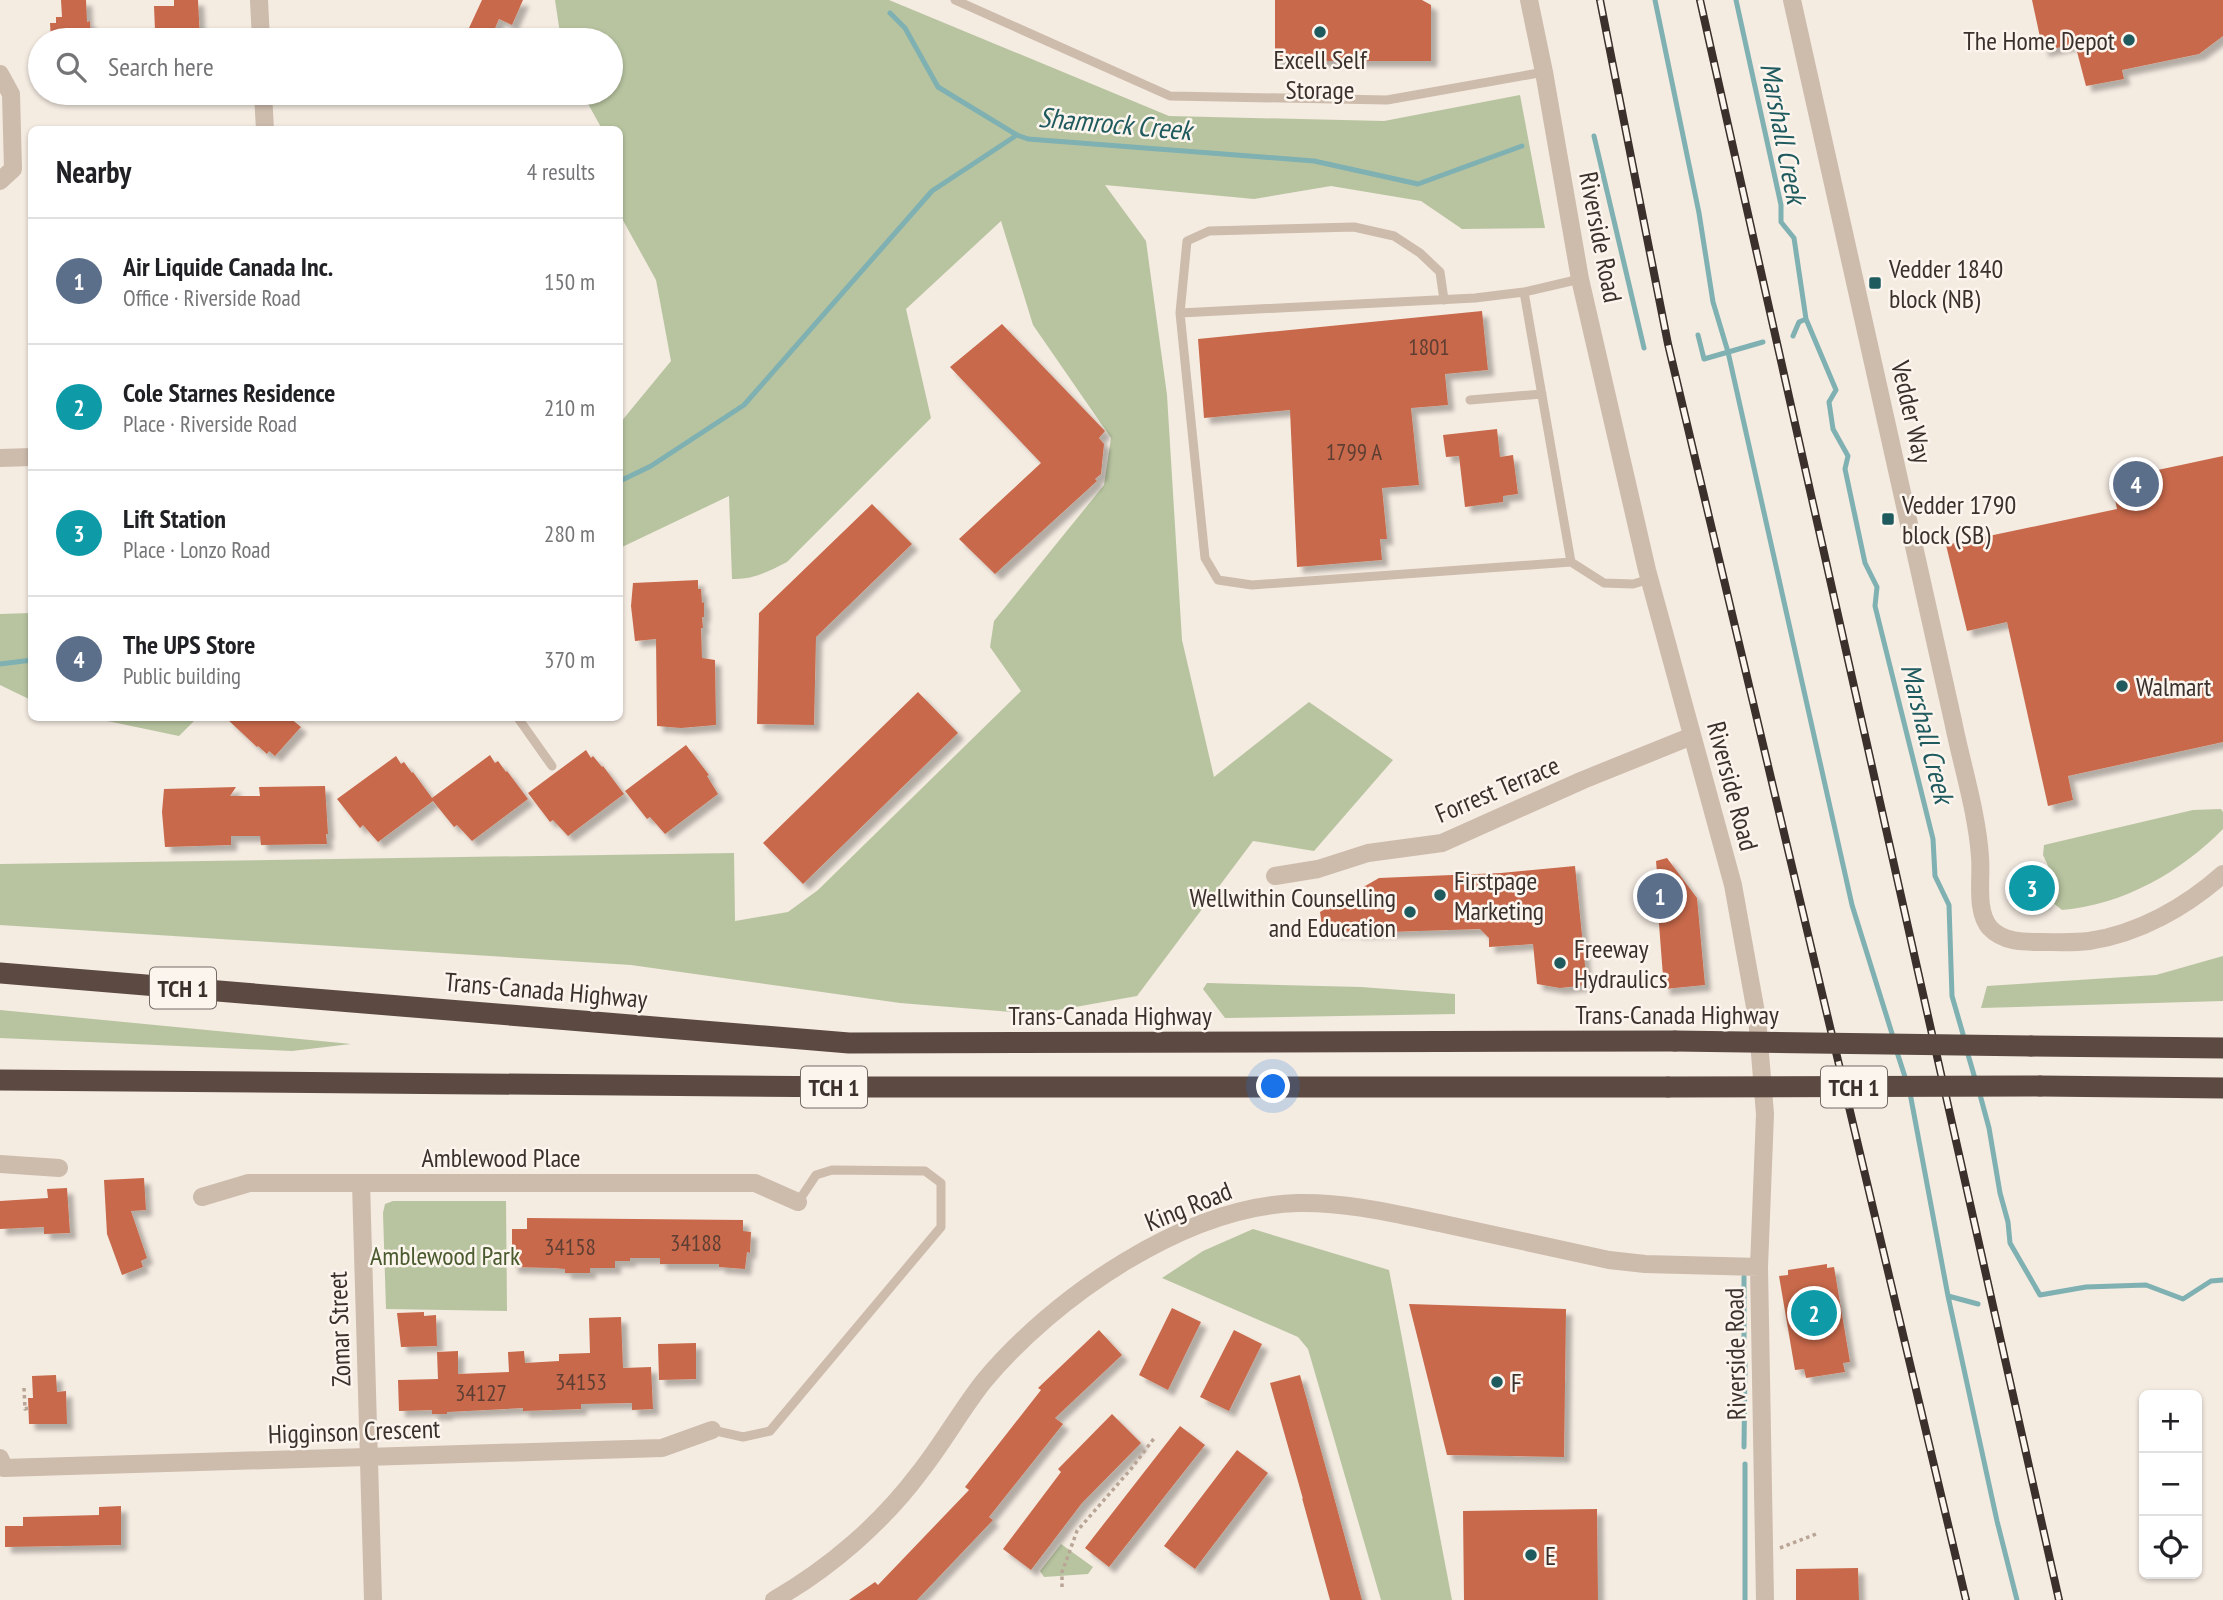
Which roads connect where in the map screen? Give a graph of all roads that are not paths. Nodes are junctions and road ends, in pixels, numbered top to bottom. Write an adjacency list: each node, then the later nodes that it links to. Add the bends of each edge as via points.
1 (259, 0): 5 (street)
2 (955, 0): 6 (lane, via 1170,96 1387,100)
3 (1529, 0): 6 (street, Riverside Road)
4 (1792, 0): 24 (street, Vedder Way, via 1978,837 1984,920 1998,935 2024,943 2088,941 2168,913)
5 (260, 28)
6 (1544, 72): 11 (street, Riverside Road)
7 (0, 74): 10 (street, via 11,94 13,169)
8 (264, 105): 9 (street)
9 (265, 126)
10 (0, 181)
11 (1580, 279): 12 (lane); 20 (street, Riverside Road)
12 (1524, 292): 13 (lane); 15 (lane)
13 (1444, 300): 14 (lane); 14 (lane, via 1440,272 1394,236 1353,227 1209,231 1187,241)
14 (1180, 313): 19 (lane, via 1205,558 1219,580 1252,585)
15 (1542, 394): 16 (lane); 19 (lane)
16 (1470, 401)
17 (28, 457): 18 (street)
18 (0, 458)
19 (1571, 562): 20 (lane, via 1604,583 1633,584)
20 (1650, 579): 22 (street, Riverside Road)
21 (520, 721): 23 (lane)
22 (1692, 736): 25 (street, Forrest Terrace, via 1442,843 1368,853 1318,869); 37 (street, Riverside Road, via 1733,885 1757,1018 1765,1114)
23 (552, 766)
24 (2223, 874)
25 (1275, 876)
26 (0, 973): 28 (highway, Trans-Canada Highway / TCH 1, bridge, via 849,1043 1675,1041)
27 (2223, 1041): 28 (highway)
28 (2062, 1046): 29 (highway, Trans-Canada Highway / TCH 1)
29 (2223, 1048)
30 (0, 1080): 31 (highway, TCH 1, bridge, via 863,1087)
31 (2223, 1088)
32 (0, 1164): 33 (street)
33 (60, 1168)
34 (361, 1183): 35 (street, Amblewood Place, via 249,1183); 36 (street, Amblewood Place, via 755,1183); 39 (street, Zomar Street)
35 (202, 1197)
36 (798, 1202): 38 (lane, via 816,1175 831,1170 925,1171 940,1182 941,1227 770,1431 743,1437)
37 (1759, 1267): 42 (street, King Road, via 1609,1260 1368,1208 1298,1203 1245,1209 1146,1250 1059,1307 984,1382 888,1511 818,1572); 43 (street, Riverside Road)
38 (712, 1430): 39 (street, Higginson Crescent, via 662,1448)
39 (369, 1456): 40 (street, Higginson Crescent, via 4,1468); 41 (street, Zomar Street)
40 (0, 1458)
41 (373, 1600)
42 (774, 1600)
43 (1765, 1600)

